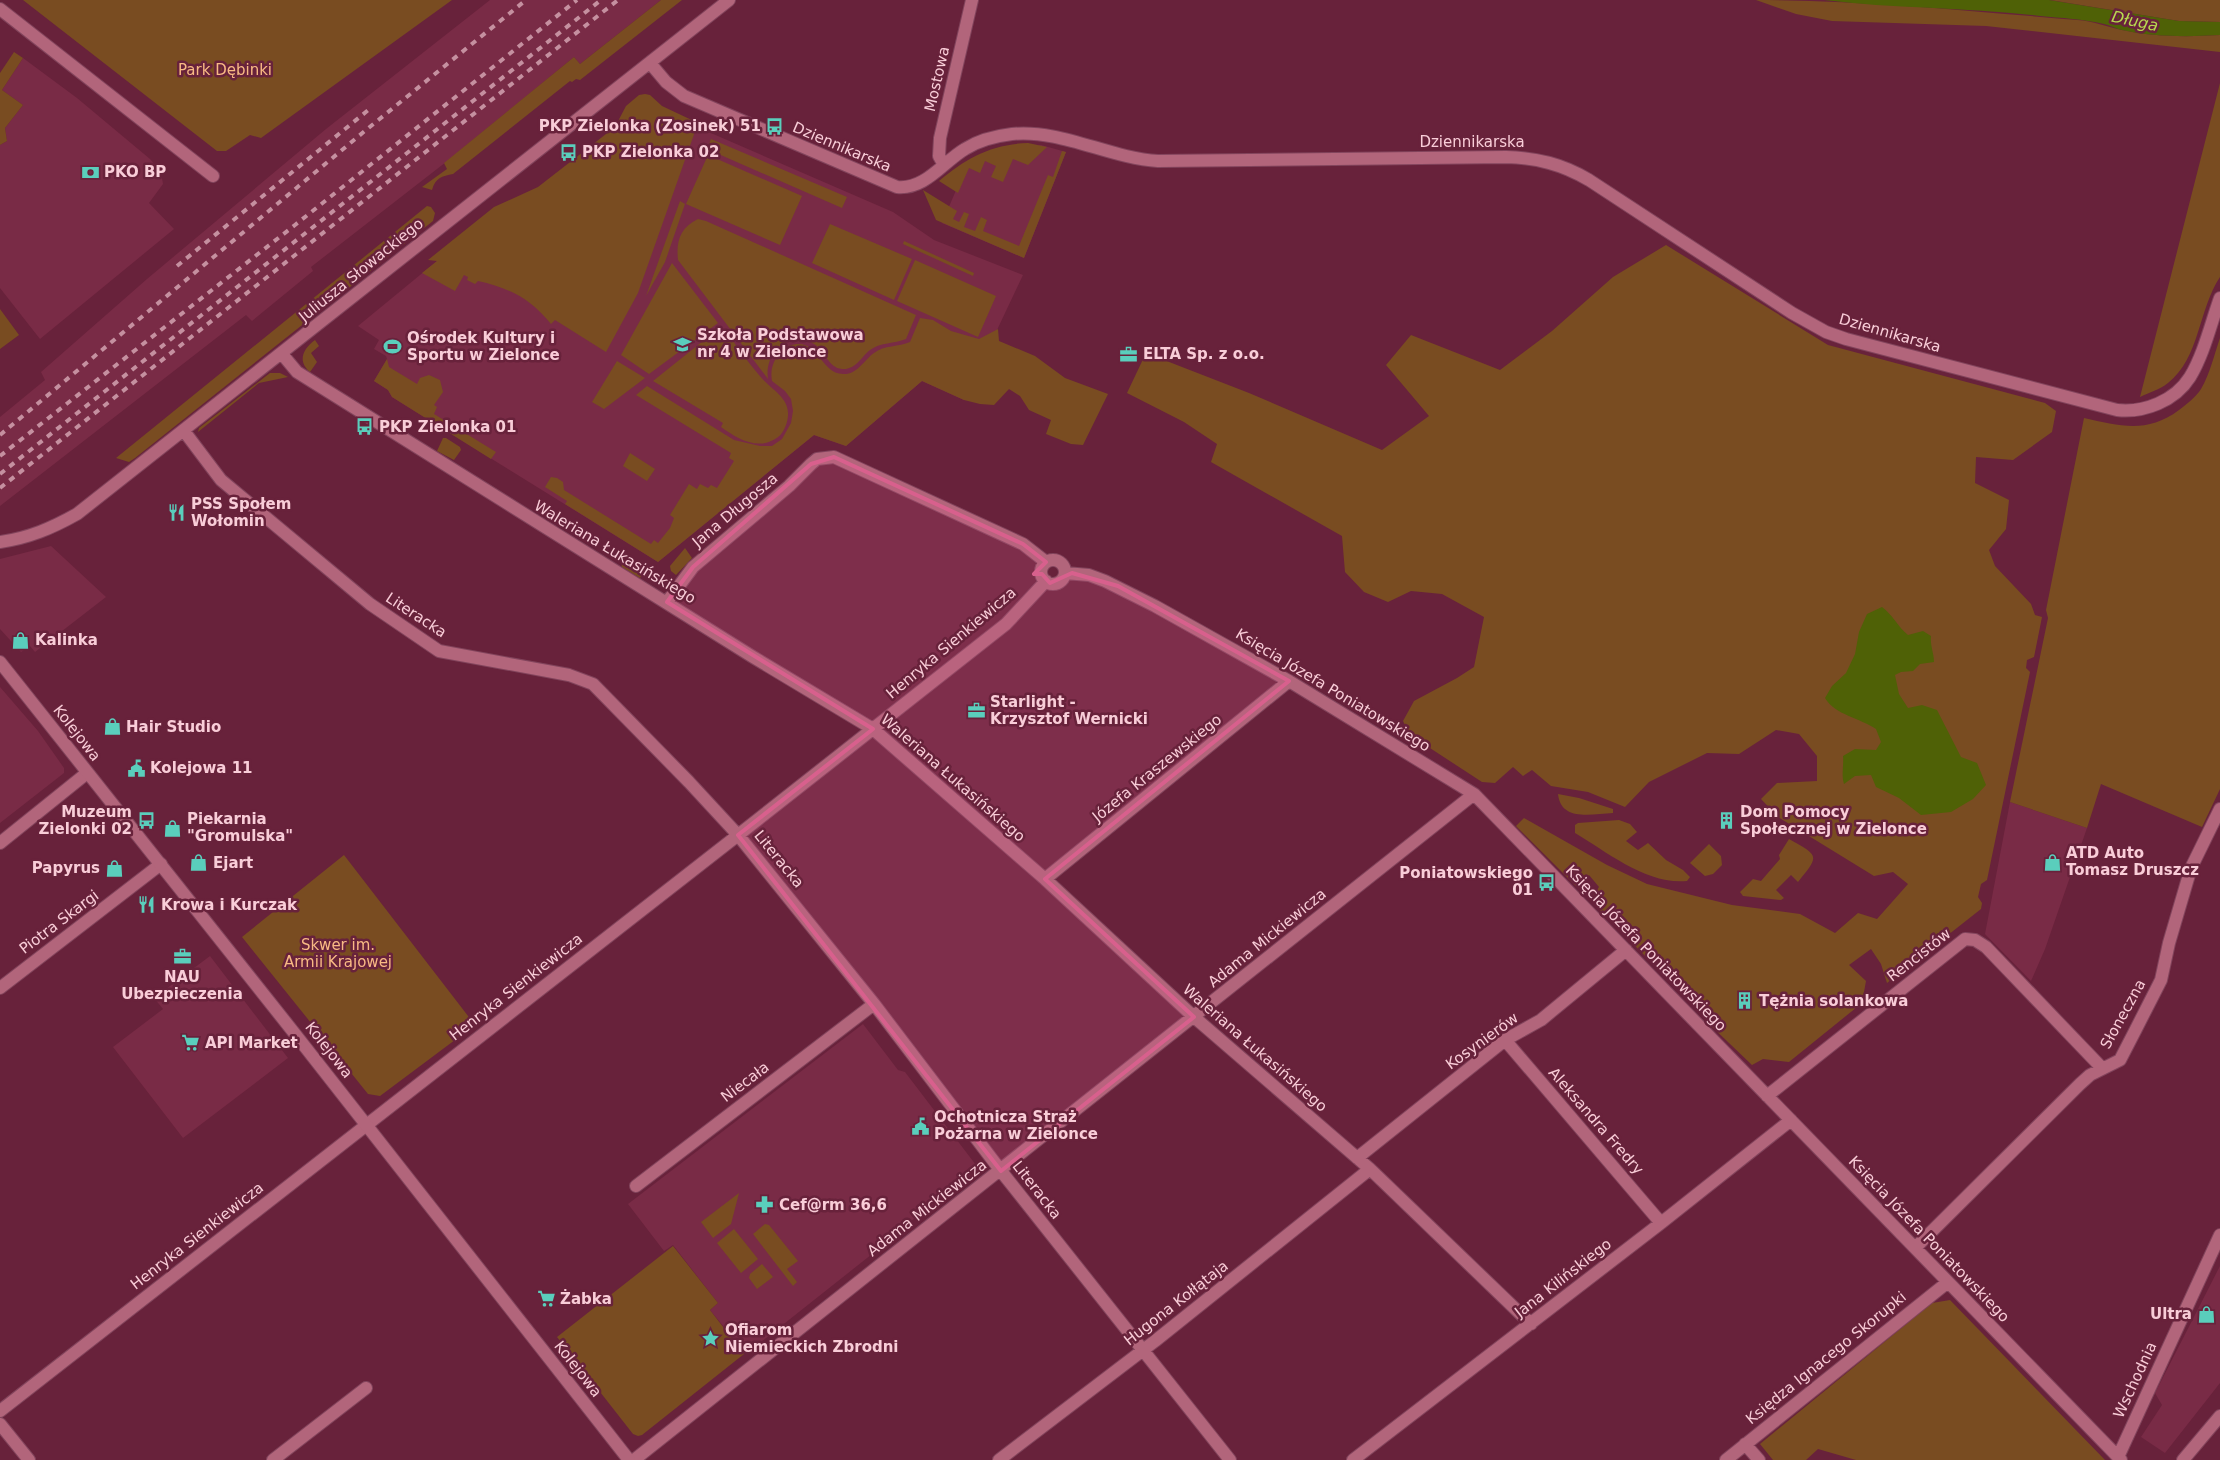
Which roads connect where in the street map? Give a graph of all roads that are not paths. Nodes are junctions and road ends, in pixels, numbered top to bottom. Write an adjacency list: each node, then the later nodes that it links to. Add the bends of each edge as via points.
1 (729, 0): 4 (street, Juliusza Słowackiego)
2 (972, 0): 5 (street, Mostowa, via 940,138 939,156)
3 (0, 9): 6 (street)
4 (650, 63): 5 (street, Dziennikarska, via 684,96 892,186 914,185); 8 (street, Juliusza Słowackiego)
5 (944, 165): 7 (street, Dziennikarska, via 982,140 1022,133 1158,161 1506,157 1545,160 1589,180 1826,332 2125,411 2157,404 2185,384 2194,370)
6 (213, 176)
7 (2220, 298)
8 (282, 354): 9 (street, Juliusza Słowackiego); 14 (street, Waleriana Łukasińskiego, via 297,372)
9 (184, 431): 10 (street, Juliusza Słowackiego, via 77,514 49,530); 21 (street, Literacka, via 221,480 370,604 439,651 569,675 593,684)
10 (0, 542)
11 (1046, 562): 12 (street, via 1058,561 1064,566); 13 (street, via 1041,572); 14 (street, Jana Długosza, via 1023,544 834,457 817,459 811,464 693,567)
12 (1065, 573): 13 (street, via 1058,583); 16 (street, Księcia Józefa Poniatowskiego, via 1089,575 1118,586)
13 (1046, 582): 17 (street, Henryka Sienkiewicza, via 1011,619)
14 (667, 602): 17 (street, Waleriana Łukasińskiego)
15 (0, 662): 18 (street, Kolejowa)
16 (1289, 681): 19 (street, Księcia Józefa Poniatowskiego); 24 (street, Józefa Kraszewskiego)
17 (873, 729): 21 (street, Henryka Sienkiewicza); 24 (street, Waleriana Łukasińskiego)
18 (87, 773): 22 (street); 23 (street, Kolejowa)
19 (1474, 794): 25 (street, Księcia Józefa Poniatowskiego); 28 (street, Adama Mickiewicza)
20 (2220, 809): 30 (street, Słoneczna, via 2191,868 2168,943 2161,980 2120,1060)
21 (738, 835): 27 (street, Literacka); 33 (street, Henryka Sienkiewicza)
22 (0, 843)
23 (161, 864): 26 (street, Piotra Skargi); 33 (street, Kolejowa)
24 (1046, 879): 28 (street, Waleriana Łukasińskiego)
25 (1626, 950): 29 (street, Kosynierów, via 1541,1020); 31 (street, Księcia Józefa Poniatowskiego)
26 (0, 988)
27 (874, 1004): 36 (street, Literacka); 37 (street, Niecała)
28 (1194, 1017): 34 (street, Waleriana Łukasińskiego); 36 (street, Adama Mickiewicza)
29 (1505, 1040): 34 (street, Kosynierów); 38 (street, Aleksandra Fredry)
30 (2102, 1068): 31 (street, Rencistów, via 1986,947 1975,940 1965,939); 40 (street, Słoneczna, via 2080,1084)
31 (1767, 1096): 32 (street, Księcia Józefa Poniatowskiego)
32 (1791, 1120): 38 (street, Jana Kilińskiego); 40 (street, Księcia Józefa Poniatowskiego)
33 (366, 1124): 45 (street, Henryka Sienkiewicza); 52 (street, Kolejowa)
34 (1358, 1158): 35 (street, Waleriana Łukasińskiego)
35 (1370, 1169): 42 (street, Waleriana Łukasińskiego); 43 (street, Hugona Kołłątaja)
36 (1001, 1171): 43 (street, Literacka); 53 (street, Adama Mickiewicza)
37 (636, 1186)
38 (1661, 1223): 42 (street, Jana Kilińskiego)
39 (2220, 1235): 49 (street, Wschodnia)
40 (1915, 1248): 41 (street, Księcia Józefa Poniatowskiego)
41 (1948, 1282): 48 (street, Księdza Ignacego Skorupki); 49 (street, Księcia Józefa Poniatowskiego)
42 (1530, 1324): 56 (street, Jana Kilińskiego)
43 (1142, 1350): 54 (street, Hugona Kołłątaja); 55 (street, Literacka)
44 (366, 1388): 51 (street)
45 (0, 1411)
46 (2220, 1416): 59 (street)
47 (0, 1424): 50 (street)
48 (1745, 1444): 57 (street, Księdza Ignacego Skorupki); 58 (street)
49 (2120, 1459)
50 (29, 1460)
51 (272, 1460)
52 (629, 1460)
53 (634, 1460)
54 (999, 1460)
55 (1230, 1460)
56 (1353, 1460)
57 (1726, 1460)
58 (1759, 1460)
59 (2183, 1460)

